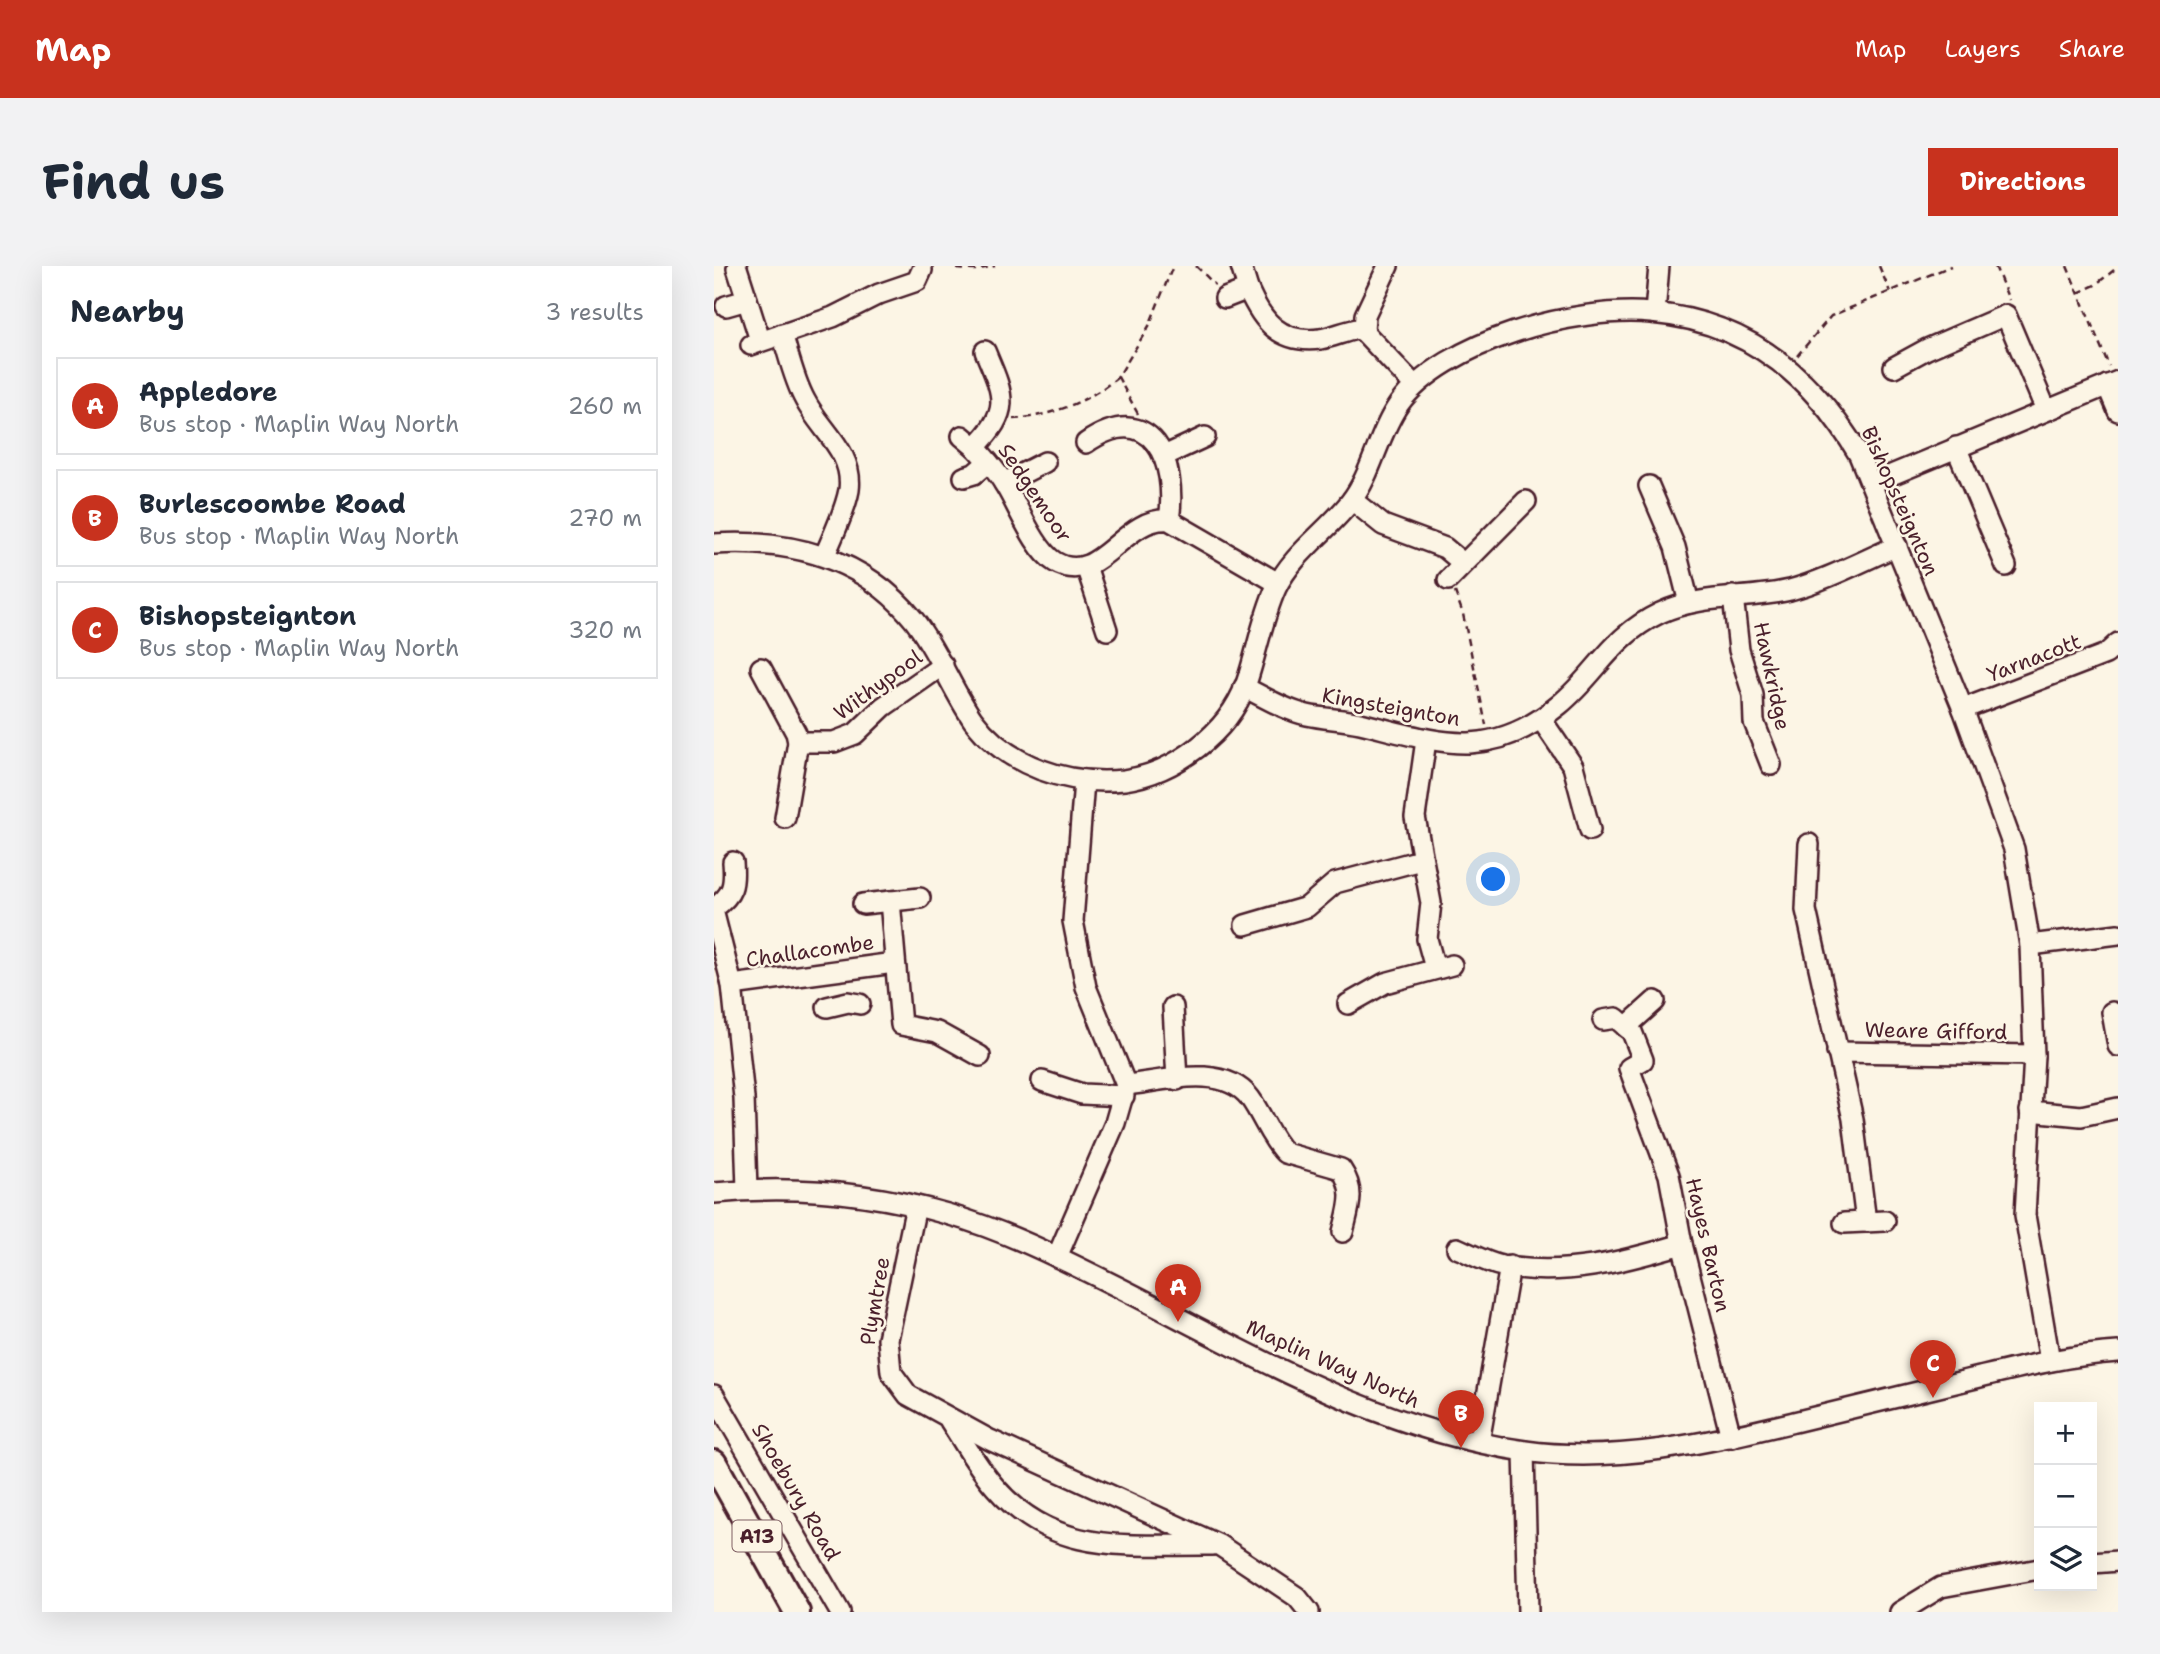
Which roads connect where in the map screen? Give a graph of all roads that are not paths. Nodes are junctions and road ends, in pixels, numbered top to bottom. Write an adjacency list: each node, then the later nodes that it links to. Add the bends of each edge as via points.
1 (1241, 266): 6 (street)
2 (1388, 266): 11 (street, via 1365,315)
3 (1659, 266): 10 (street)
4 (737, 268): 8 (street)
5 (922, 270): 12 (street, via 917,281)
6 (1248, 289): 7 (street); 11 (street, via 1263,319 1288,335 1319,339 1351,330)
7 (1225, 298)
8 (747, 300): 9 (street); 12 (street, via 756,343)
9 (726, 306)
10 (1655, 313): 16 (street, Bishopsteignton, via 1614,311 1549,322 1452,359); 27 (street, Bishopsteignton, via 1724,330 1790,369 1811,387 1844,429)
11 (1364, 332): 16 (street)
12 (782, 334): 34 (street, via 806,402 840,448 848,474 844,507)
13 (985, 351): 23 (street, Sedgemoor, via 1002,396 995,425 969,441)
14 (1894, 367): 17 (street, via 2009,310)
15 (2113, 380): 17 (street); 18 (street)
16 (1414, 385): 29 (street, Bishopsteignton, via 1388,420)
17 (2046, 410): 21 (street)
18 (2118, 411)
19 (1205, 437): 22 (street)
20 (1086, 443): 22 (street, via 1116,427 1134,427 1149,435)
21 (1956, 447): 27 (street); 37 (street)
22 (1164, 456): 31 (street, via 1170,478)
23 (988, 462): 25 (street); 26 (street, Sedgemoor)
24 (1045, 462): 26 (street)
25 (964, 477)
26 (1004, 483): 36 (street, Sedgemoor, via 1046,554 1066,566)
27 (1872, 483): 33 (street, Bishopsteignton)
28 (1649, 486): 41 (street, via 1675,547)
29 (1352, 500): 35 (street, via 1383,525 1445,548); 39 (street, Bishopsteignton)
30 (1526, 500): 35 (street)
31 (1169, 520): 36 (street, via 1140,525); 39 (street)
32 (714, 544): 34 (street, Bishopsteignton, via 778,544)
33 (1897, 546): 40 (street, Kingsteignton, via 1788,590); 47 (street, Bishopsteignton)
34 (825, 555): 44 (street, Bishopsteignton, via 871,580 896,601)
35 (1463, 563): 38 (street)
36 (1086, 566): 42 (street, via 1090,613)
37 (2006, 566)
38 (1448, 580)
39 (1278, 583): 46 (street, Bishopsteignton)
40 (1733, 596): 41 (street, Kingsteignton); 51 (street, Hawkridge, via 1754,722)
41 (1689, 603): 48 (street, Kingsteignton, via 1662,612 1623,635)
42 (1107, 630)
43 (2118, 643): 47 (street, Yarnacott, via 2106,654)
44 (943, 665): 50 (street, Withypool, via 883,707 855,734 834,742); 52 (street, Bishopsteignton, via 974,720 998,744 1029,765)
45 (761, 668): 50 (street)
46 (1244, 687): 49 (street, Kingsteignton, via 1305,715 1357,722); 52 (street, Bishopsteignton, via 1212,733 1181,758 1128,779)
47 (1963, 709): 65 (street, Bishopsteignton, via 2014,849)
48 (1541, 719): 49 (street, Kingsteignton, via 1489,740 1448,744); 54 (street, via 1573,766)
49 (1426, 740): 56 (street, via 1415,802)
50 (798, 742): 53 (street)
51 (1771, 765)
52 (1084, 781): 82 (street, via 1073,921 1086,987)
53 (785, 818)
54 (1590, 830)
55 (1809, 844): 77 (street, Weare Gifford, via 1806,910)
56 (1421, 860): 63 (street, via 1335,883 1307,908); 70 (street, via 1431,903 1427,939 1435,968 1385,983)
57 (733, 862): 61 (street, via 734,888 729,898)
58 (920, 898): 59 (street)
59 (890, 901): 60 (street); 66 (street, Challacombe)
60 (863, 904)
61 (714, 908)
62 (714, 914): 68 (street, Challacombe)
63 (1245, 925)
64 (2118, 934): 65 (street)
65 (2030, 945): 78 (street, Bishopsteignton)
66 (894, 963): 67 (street, Challacombe); 79 (street, Challacombe, via 901,1025 937,1032)
67 (845, 970): 68 (street, Challacombe); 71 (street, via 854,1003)
68 (732, 985): 85 (street, Challacombe, via 744,1098)
69 (1655, 1001): 75 (street)
70 (1348, 1004)
71 (827, 1007)
72 (1173, 1007): 80 (street)
73 (2112, 1012): 76 (street)
74 (1603, 1020): 75 (street, via 1616,1018)
75 (1626, 1027): 90 (street, Hayes Barton, via 1643,1060 1629,1068 1669,1175)
76 (2118, 1046)
77 (1837, 1052): 78 (street, Weare Gifford); 88 (street, Weare Gifford, via 1876,1222)
78 (2034, 1055): 84 (street, Bishopsteignton)
79 (980, 1056)
80 (1177, 1080): 82 (street); 89 (street, via 1215,1077 1233,1083 1248,1096 1285,1153 1341,1169 1353,1194)
81 (1042, 1081): 82 (street, via 1082,1094)
82 (1125, 1090): 92 (street)
83 (2118, 1108): 84 (street, via 2081,1116)
84 (2030, 1111): 95 (street, Bishopsteignton, via 2025,1215)
85 (747, 1190): 86 (street, Maplin Way North); 87 (street, Maplin Way North, via 866,1195)
86 (714, 1193)
87 (916, 1206): 92 (street, Maplin Way North, via 992,1229); 97 (street, Plymtree, via 887,1354 891,1372 908,1395)
88 (1844, 1223)
89 (1343, 1232)
90 (1682, 1244): 93 (street, via 1621,1262 1563,1271); 98 (street, Hayes Barton)
91 (1457, 1248): 93 (street)
92 (1058, 1257): 100 (street, Maplin Way North, via 1324,1390 1425,1430)
93 (1510, 1266): 100 (street)
94 (2118, 1352): 95 (street, Maplin Way North)
95 (2050, 1361): 98 (street, Maplin Way North)
96 (714, 1395): 111 (street, Shoebury Road)
97 (947, 1417): 99 (street, Plymtree); 102 (street, Plymtree)
98 (1731, 1437): 101 (street, Maplin Way North, via 1622,1454)
99 (990, 1440): 102 (street); 104 (street, Plymtree)
100 (1479, 1442): 101 (street, Maplin Way North)
101 (1524, 1451): 113 (street)
102 (974, 1457): 105 (street, Plymtree, via 1007,1501 1055,1532 1110,1546)
103 (714, 1462): 110 (main road, A13)
104 (1173, 1523): 105 (street); 106 (street, Plymtree)
105 (1170, 1544): 106 (street, Plymtree)
106 (1219, 1545): 112 (street, Plymtree, via 1297,1597)
107 (2118, 1561): 108 (street)
108 (2097, 1563)
109 (2034, 1570): 114 (street, via 1941,1587)
110 (797, 1612)
111 (840, 1612)
112 (1309, 1612)
113 (1528, 1612)
114 (1900, 1612)

